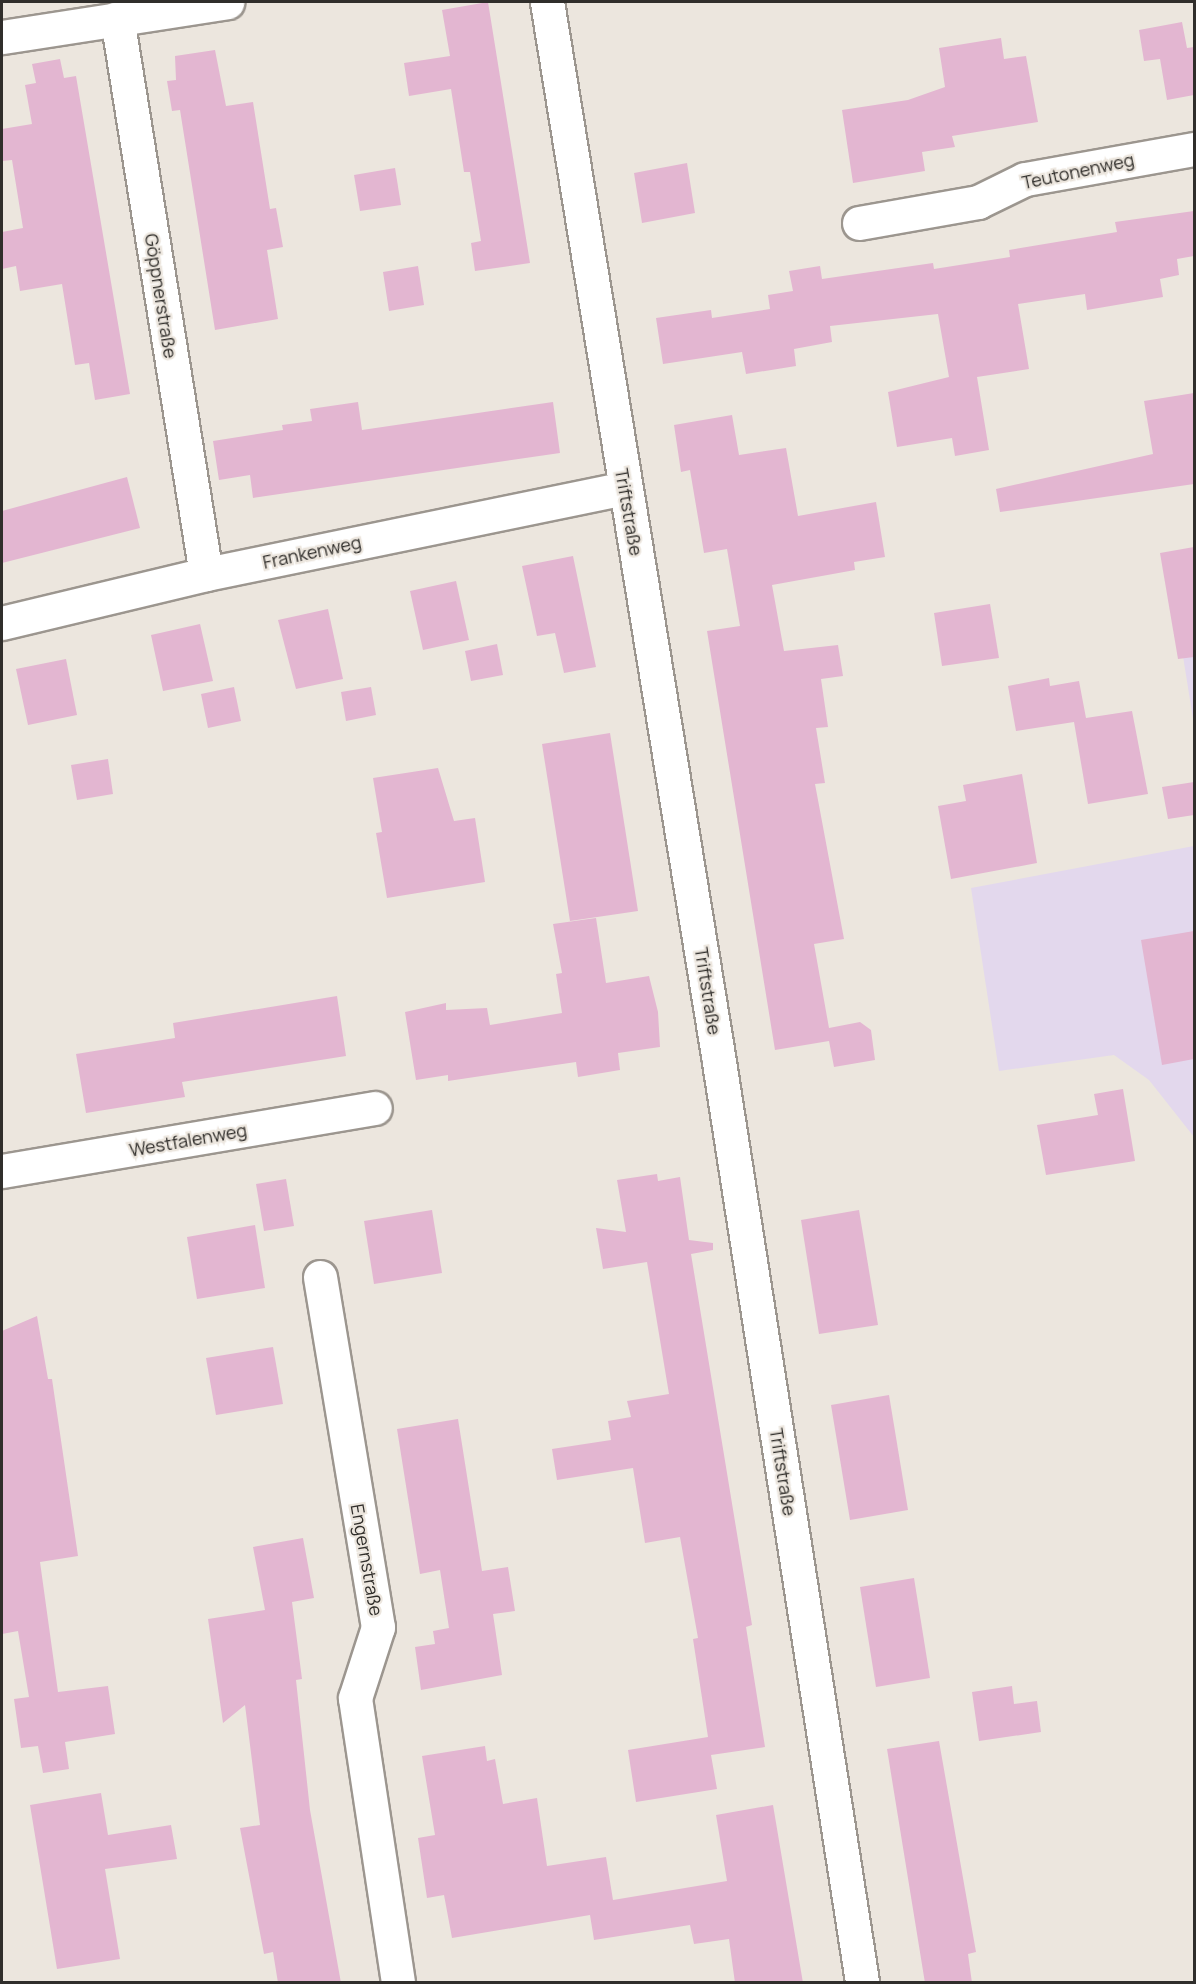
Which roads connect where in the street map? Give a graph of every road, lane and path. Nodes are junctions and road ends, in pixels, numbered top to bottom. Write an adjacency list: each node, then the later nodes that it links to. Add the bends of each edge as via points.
1 (226, 2): 3 (street)
2 (547, 2): 7 (street, Triftstraße)
3 (117, 18): 4 (street); 8 (street, Göppnerstraße)
4 (2, 37)
5 (1194, 149): 6 (street, Teutonenweg, via 1025,179 978,202)
6 (859, 223)
7 (625, 488): 8 (street, Frankenweg); 14 (street, Triftstraße)
8 (206, 574): 9 (street, Frankenweg)
9 (2, 623)
10 (375, 1108): 11 (street, Westfalenweg)
11 (2, 1172)
12 (320, 1277): 13 (street, Engernstraße, via 378,1627 355,1698)
13 (398, 1983)
14 (862, 1983)

